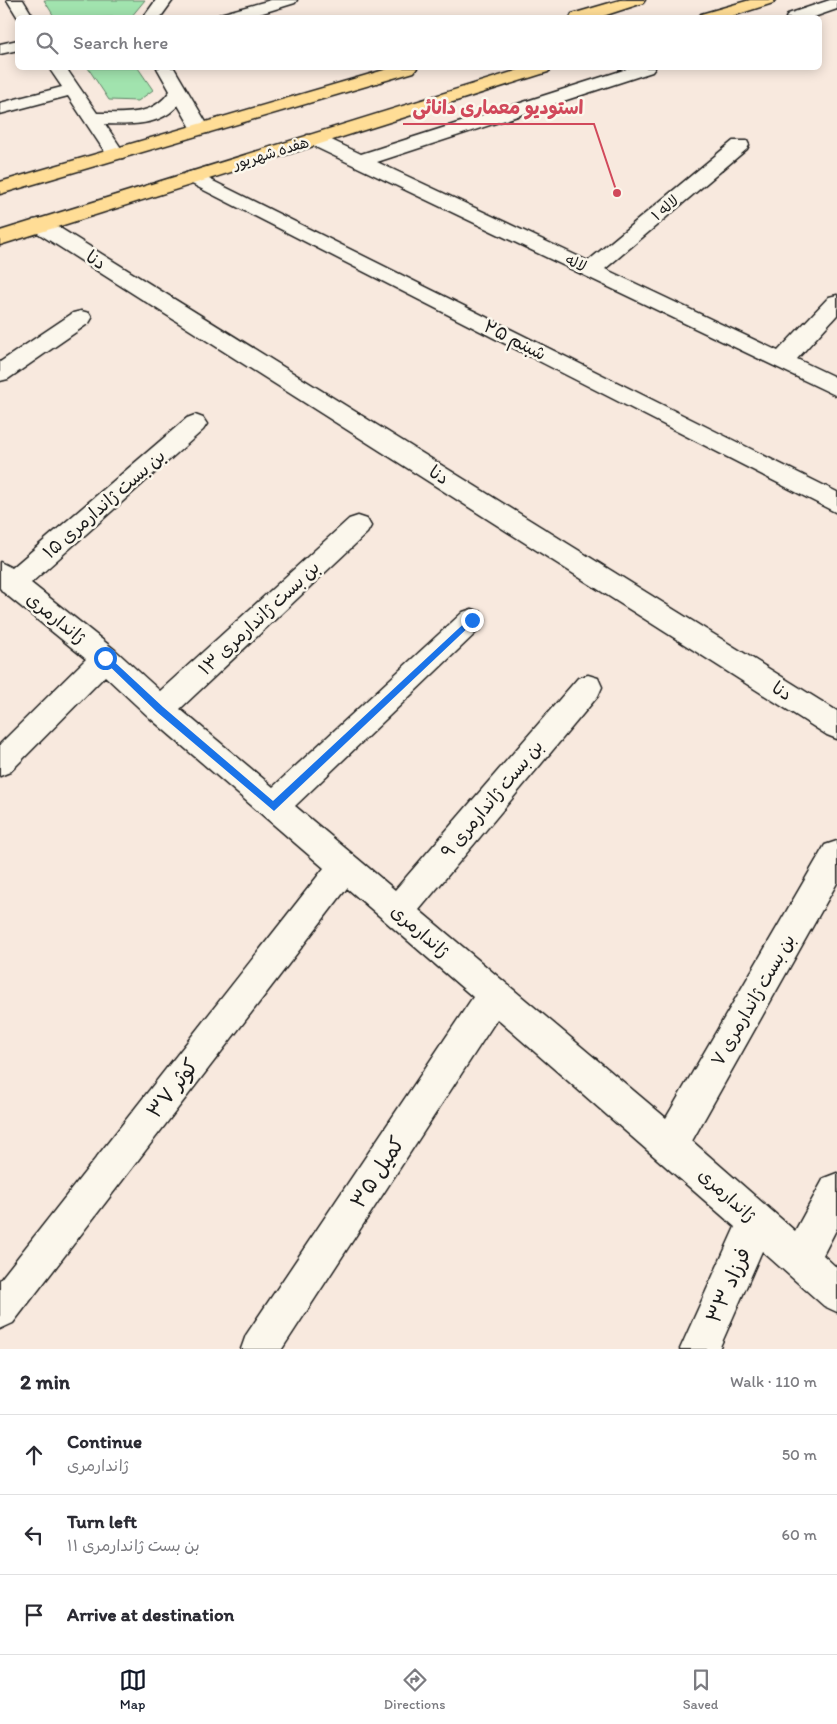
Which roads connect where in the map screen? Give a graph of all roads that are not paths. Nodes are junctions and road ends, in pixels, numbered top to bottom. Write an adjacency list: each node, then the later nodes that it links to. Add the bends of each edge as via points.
1 (15, 0): 7 (street)
2 (165, 0): 8 (street)
3 (289, 0): 9 (street)
4 (637, 0): 10 (main road)
5 (767, 0): 11 (main road)
6 (837, 3): 12 (street)
7 (24, 15)
8 (153, 15)
9 (236, 15)
10 (588, 15)
11 (717, 15)
12 (803, 15)
13 (15, 46): 14 (street)
14 (0, 49)
15 (59, 70): 20 (street)
16 (167, 70): 21 (street)
17 (401, 70): 24 (main road)
18 (536, 70): 25 (main road, هفده شهریور)
19 (640, 70): 28 (street)
20 (72, 90): 22 (street); 23 (street)
21 (180, 92): 23 (street, via 164,109 150,115); 24 (street)
22 (0, 109)
23 (92, 118): 27 (street)
24 (200, 129): 27 (main road)
25 (314, 139): 28 (street, لاله); 29 (main road, هفده شهریور)
26 (740, 145): 33 (street, لاله ۱)
27 (116, 154): 30 (main road)
28 (360, 161): 33 (street, لاله)
29 (193, 177): 31 (main road, هفده شهریور); 40 (street, شبنم ۲۵)
30 (0, 188)
31 (40, 225): 32 (main road, هفده شهریور); 47 (street, دنا)
32 (0, 238)
33 (590, 270): 36 (street, لاله)
34 (837, 302): 36 (street)
35 (81, 318): 37 (street)
36 (782, 361): 38 (street, لاله)
37 (0, 373)
38 (837, 388)
39 (196, 424): 42 (street, بن بست ژاندارمری ۱۵)
40 (837, 503)
41 (358, 526): 46 (street, بن بست ژاندارمری ۱۳)
42 (6, 578): 44 (street, ژاندارمری)
43 (472, 620): 49 (street)
44 (105, 658): 46 (street, ژاندارمری); 48 (street)
45 (588, 687): 52 (street, بن بست ژاندارمری ۹)
46 (160, 709): 49 (street, ژاندارمری)
47 (837, 726)
48 (0, 763)
49 (274, 806): 51 (street, ژاندارمری)
50 (836, 855): 54 (street, بن بست ژاندارمری ۷)
51 (344, 867): 52 (street, ژاندارمری); 59 (street, کوثر ۳۷)
52 (397, 912): 53 (street, ژاندارمری)
53 (494, 994): 54 (street, ژاندارمری); 60 (street, کمیل ۳۵)
54 (670, 1145): 56 (street, ژاندارمری)
55 (837, 1191): 57 (street)
56 (756, 1222): 57 (street, ژاندارمری); 61 (street, فرزاد ۳۳)
57 (800, 1260): 58 (street, ژاندارمری)
58 (837, 1293)
59 (0, 1310)
60 (260, 1349)
61 (699, 1349)

